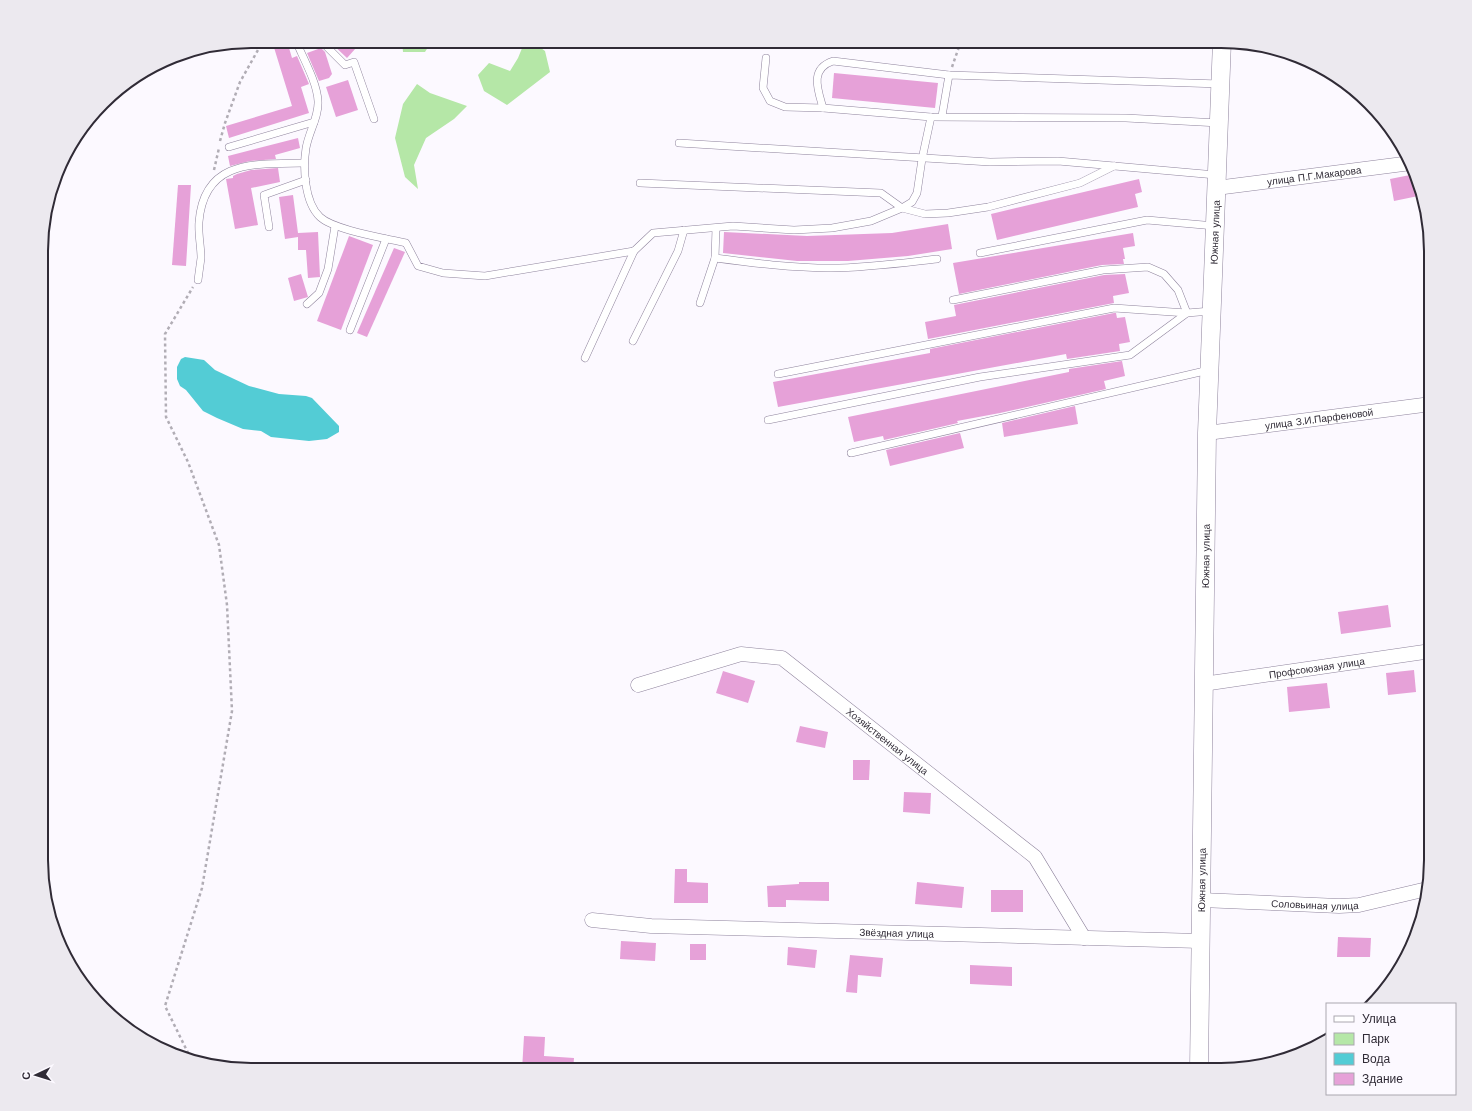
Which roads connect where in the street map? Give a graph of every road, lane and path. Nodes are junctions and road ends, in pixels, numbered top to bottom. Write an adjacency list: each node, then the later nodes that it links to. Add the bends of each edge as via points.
1 (260, 48): 22 (path, via 240,82 225,123)
2 (299, 48): 13 (lane, via 318,99 318,111)
3 (328, 48): 12 (lane, via 345,65 354,62)
4 (959, 48): 7 (path)
5 (1222, 48): 8 (street, Южная улица)
6 (766, 58): 9 (lane, via 763,88 770,102 785,107)
7 (949, 75): 8 (lane); 9 (lane, via 833,61 825,63 819,72 816,85); 10 (lane)
8 (1220, 84): 14 (street, Южная улица)
9 (823, 108): 11 (lane)
10 (942, 116): 11 (lane); 14 (lane, via 1126,118)
11 (931, 117): 17 (lane)
12 (374, 119)
13 (314, 122): 16 (lane); 18 (lane)
14 (1219, 123): 23 (street, Южная улица)
15 (679, 143): 17 (lane)
16 (228, 147)
17 (922, 159): 20 (lane, via 1058,161); 25 (lane, via 917,193 912,202)
18 (304, 163): 21 (lane); 22 (lane, via 261,164 228,171)
19 (1404, 164): 23 (street, улица П.Г.Макарова)
20 (1116, 166): 23 (lane); 25 (lane, via 1080,183 988,207 925,214)
21 (306, 180): 26 (lane, via 308,198 319,217); 28 (lane, via 264,195)
22 (214, 181): 36 (lane, via 203,199 199,222 201,259)
23 (1216, 181): 27 (street, Южная улица)
24 (640, 183): 25 (lane, via 881,193)
25 (902, 208): 29 (lane, via 871,221 832,228)
26 (335, 226): 31 (lane); 39 (lane, via 328,269 319,293)
27 (1215, 226): 33 (lane, via 1147,220); 40 (street, Южная улица)
28 (269, 227)
29 (716, 228): 30 (lane); 34 (lane)
30 (684, 230): 32 (lane, via 653,233); 43 (lane, via 678,251)
31 (386, 239): 32 (lane, via 406,243 418,266 443,273 485,276); 42 (lane)
32 (634, 251): 44 (lane)
33 (980, 253)
34 (715, 258): 35 (lane, via 831,268); 38 (lane)
35 (937, 259)
36 (198, 280): 59 (path, via 165,334 166,416 188,462 218,545 227,605 232,711 202,888 165,1006)
37 (953, 300): 41 (lane, via 1103,270 1148,267 1164,274 1178,290)
38 (700, 303)
39 (307, 304)
40 (1212, 311): 41 (lane); 45 (street, Южная улица)
41 (1187, 313): 46 (lane, via 1114,308); 48 (lane, via 1130,355 980,377)
42 (350, 330)
43 (633, 341)
44 (584, 358)
45 (1210, 370): 49 (street, Южная улица); 50 (lane)
46 (778, 374)
47 (1424, 405): 49 (street, улица З.И.Парфеновой)
48 (768, 420)
49 (1207, 433): 52 (street, Южная улица)
50 (851, 453)
51 (1424, 652): 52 (street, Профсоюзная улица)
52 (1203, 684): 55 (street, Южная улица)
53 (638, 685): 57 (street, Хозяйственная улица, via 741,654 782,658 1035,857)
54 (1422, 889): 55 (street, Соловьиная улица, via 1359,905 1339,906)
55 (1201, 900): 58 (street, Южная улица)
56 (592, 920): 57 (street, Звёздная улица, via 651,926)
57 (1084, 938): 58 (street, Звёздная улица)
58 (1200, 941): 60 (street, Южная улица)
59 (188, 1053)
60 (1199, 1063)

